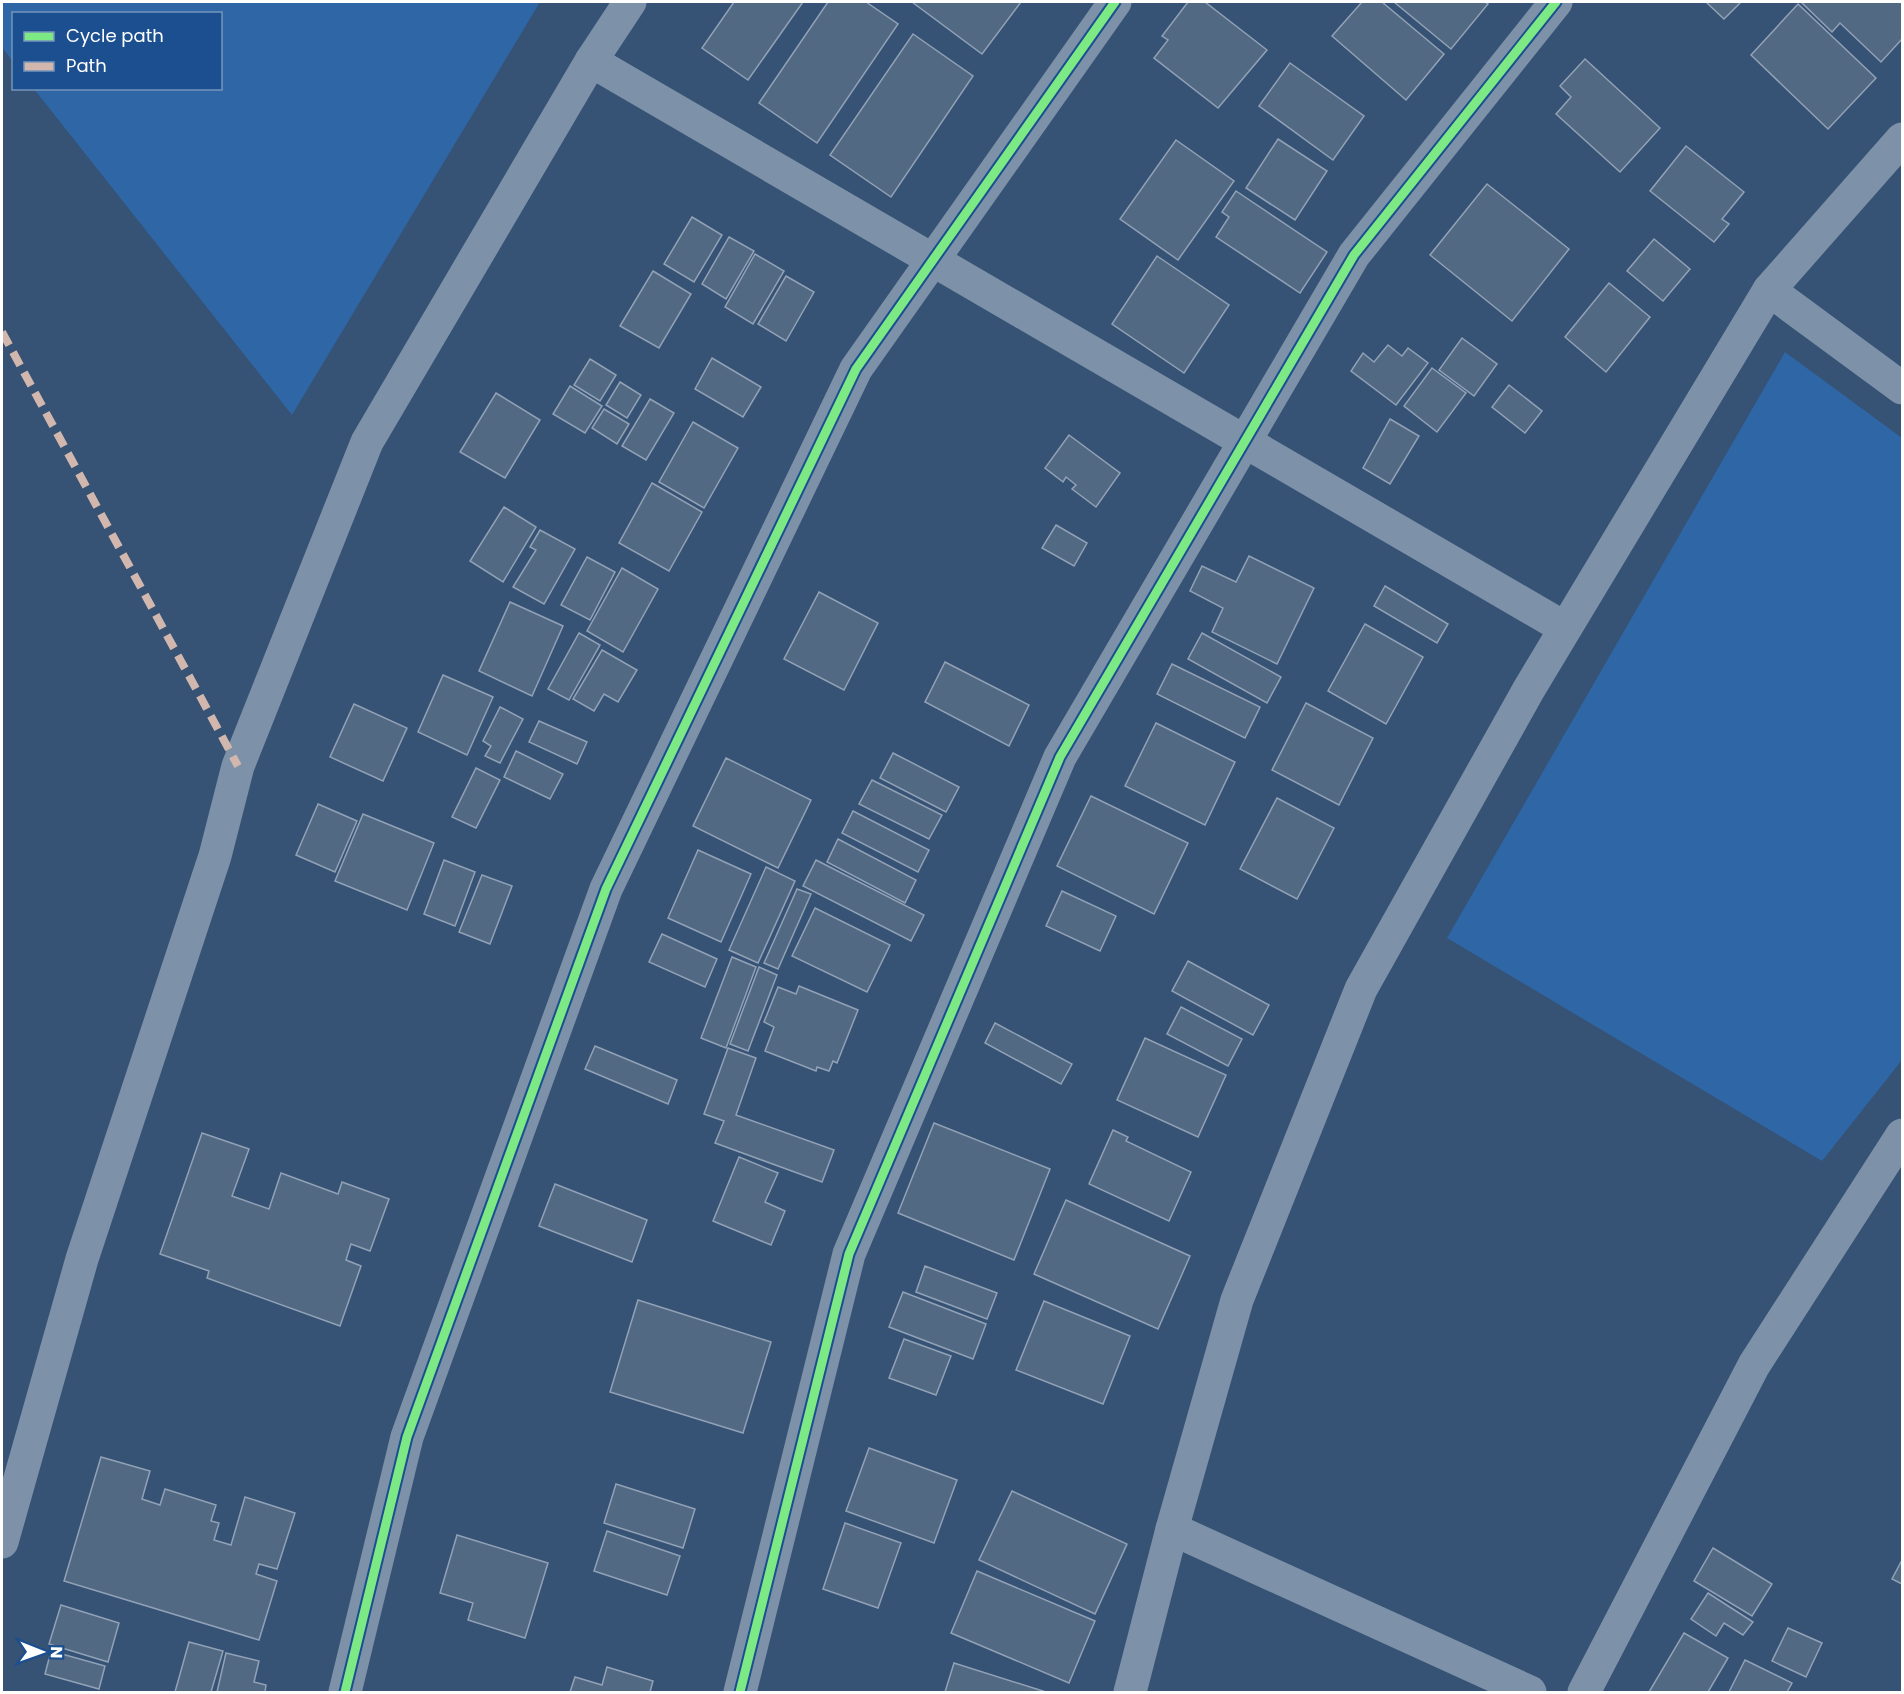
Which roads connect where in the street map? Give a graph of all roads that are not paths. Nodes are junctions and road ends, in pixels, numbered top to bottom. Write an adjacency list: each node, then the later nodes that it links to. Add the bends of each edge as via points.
1 (630, 2): 4 (street)
2 (1115, 2): 6 (street)
3 (1556, 2): 9 (street, via 1354,255)
4 (591, 61): 6 (street); 13 (street, via 367,442 341,507 238,766 215,856 82,1259)
5 (1902, 139): 7 (street)
6 (932, 260): 9 (street); 14 (street, via 856,369 606,889 407,1437)
7 (1769, 290): 8 (street); 10 (street)
8 (1902, 388)
9 (1245, 442): 10 (street); 15 (street, via 1060,757 849,1254)
10 (1565, 628): 12 (street, via 1361,989 1238,1300)
11 (1902, 1135): 18 (street, via 1754,1365)
12 (1172, 1529): 16 (street); 17 (street)
13 (2, 1542)
14 (345, 1692)
15 (740, 1692)
16 (1130, 1692)
17 (1530, 1692)
18 (1584, 1692)

